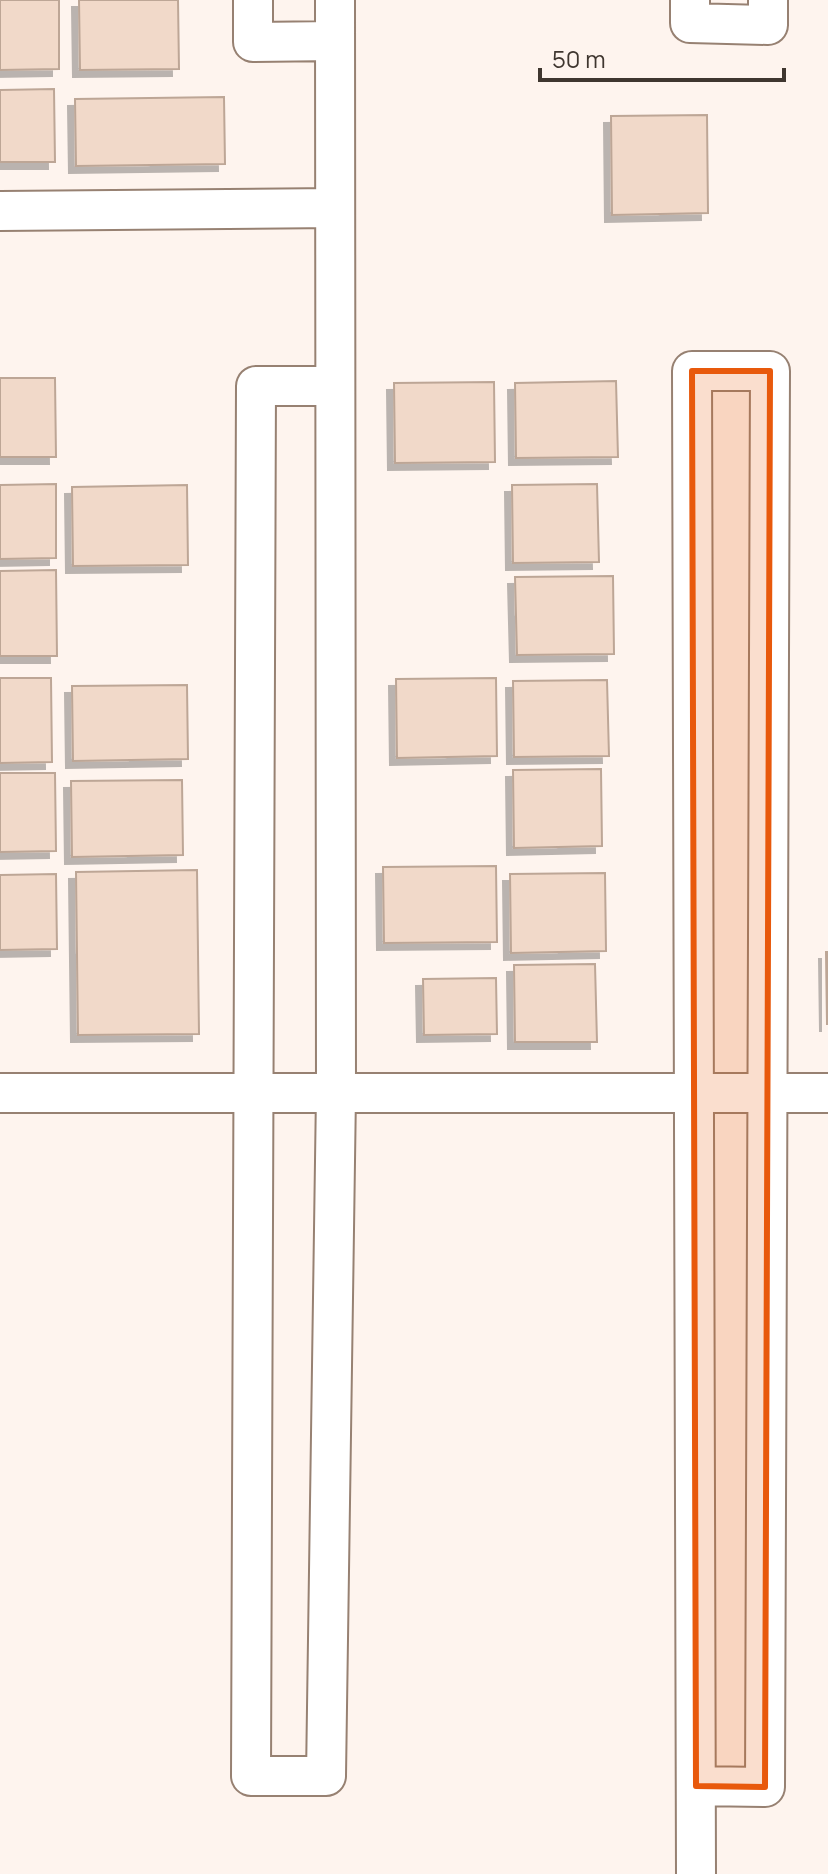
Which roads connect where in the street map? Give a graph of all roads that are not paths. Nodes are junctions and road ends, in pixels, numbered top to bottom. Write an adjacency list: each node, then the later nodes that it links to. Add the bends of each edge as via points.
1 (253, 0): 5 (street, via 253,42)
2 (335, 0): 5 (street)
3 (690, 0): 4 (street, via 690,23 768,25)
4 (768, 0)
5 (335, 41): 6 (street)
6 (335, 208): 7 (street); 8 (street)
7 (0, 211)
8 (335, 386): 10 (street, via 256,386); 11 (street)
9 (0, 1093): 10 (street)
10 (251, 1093): 11 (street); 11 (street, via 251,1776 326,1776)
11 (336, 1093): 12 (street)
12 (694, 1093): 13 (street); 13 (street, via 692,371 770,371); 15 (street)
13 (765, 1093): 14 (street); 15 (street, via 765,1787)
14 (828, 1093)
15 (696, 1786): 16 (street)
16 (696, 1874)

